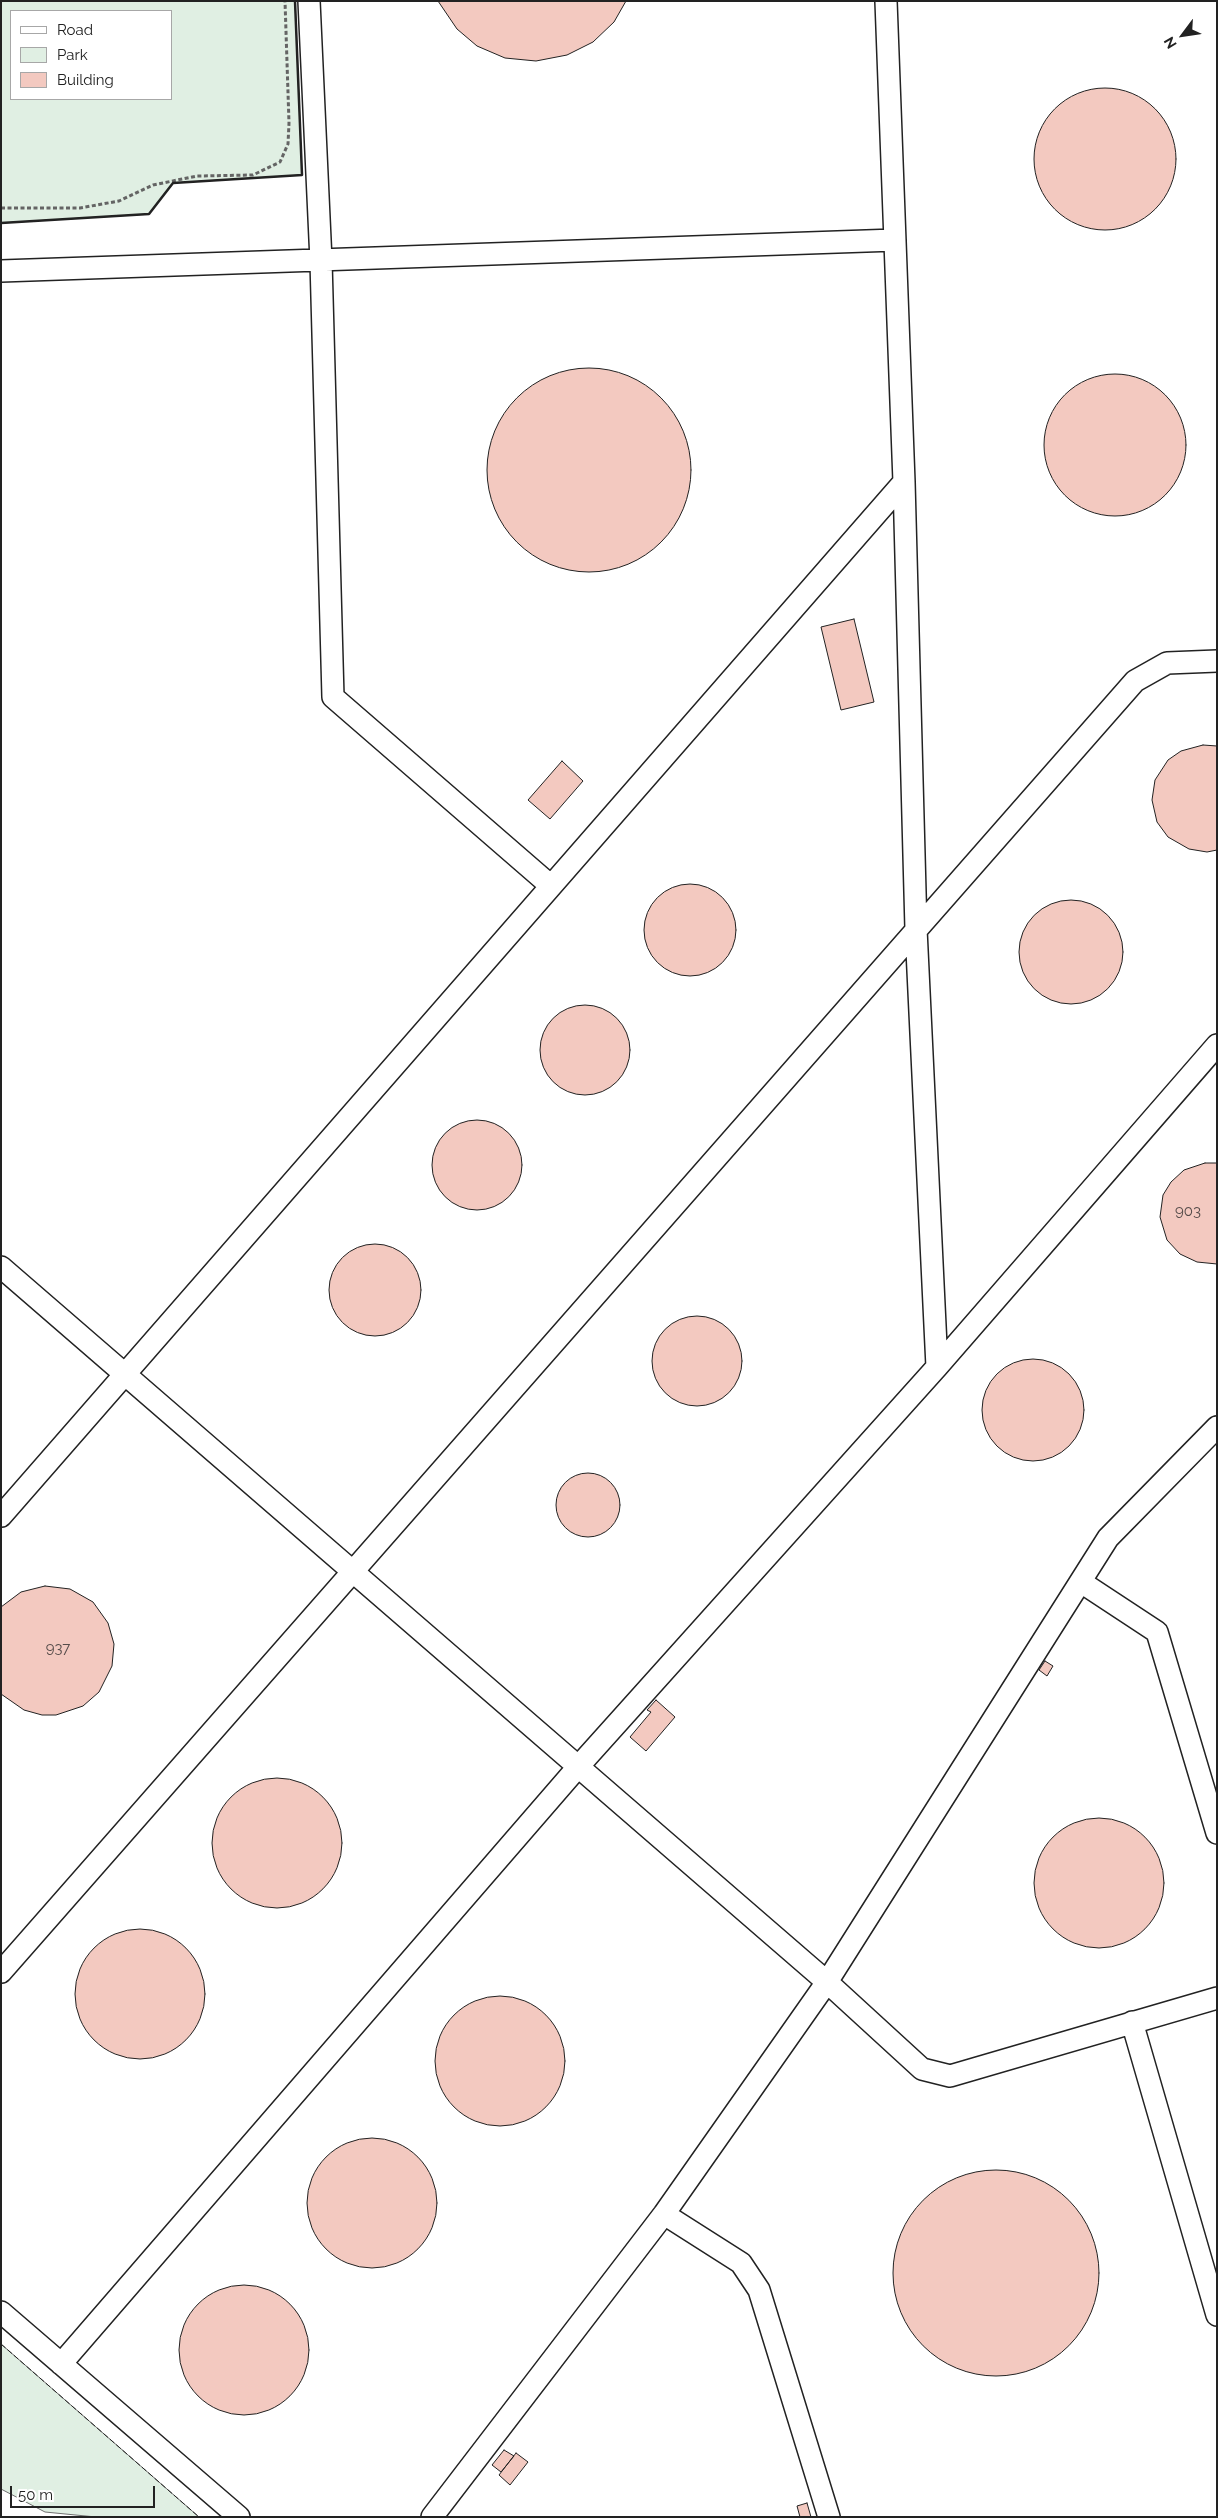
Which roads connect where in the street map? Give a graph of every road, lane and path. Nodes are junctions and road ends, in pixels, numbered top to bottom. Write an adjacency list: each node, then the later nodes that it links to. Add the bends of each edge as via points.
1 (284, 1): 4 (path, via 289,123 288,144 280,162 254,175 197,176 154,185 119,201 80,208)
2 (309, 1): 6 (lane)
3 (886, 1): 5 (lane)
4 (1, 208)
5 (895, 240): 6 (lane); 8 (lane)
6 (321, 261): 7 (lane); 10 (lane, via 333,697)
7 (1, 271)
8 (904, 482): 10 (lane); 11 (lane)
9 (1217, 661): 11 (lane, via 1167,663 1135,681)
10 (551, 886): 15 (lane)
11 (916, 929): 14 (lane); 18 (lane)
12 (1217, 1045): 14 (lane)
13 (1, 1267): 15 (lane)
14 (937, 1367): 20 (lane)
15 (124, 1375): 17 (lane); 18 (lane)
16 (1217, 1427): 19 (lane, via 1108,1538)
17 (1, 1516)
18 (352, 1573): 20 (lane); 22 (lane)
19 (1081, 1582): 21 (lane, via 1157,1632); 23 (lane)
20 (577, 1768): 23 (lane); 29 (lane)
21 (1217, 1833)
22 (1, 1972)
23 (826, 1982): 25 (lane, via 922,2069 950,2076); 26 (lane)
24 (1217, 1998): 25 (lane)
25 (1132, 2022): 28 (lane)
26 (664, 2214): 31 (lane); 32 (lane, via 741,2263 759,2290)
27 (1, 2312): 29 (lane)
28 (1217, 2315)
29 (61, 2364): 30 (lane)
30 (240, 2517)
31 (432, 2517)
32 (829, 2517)

